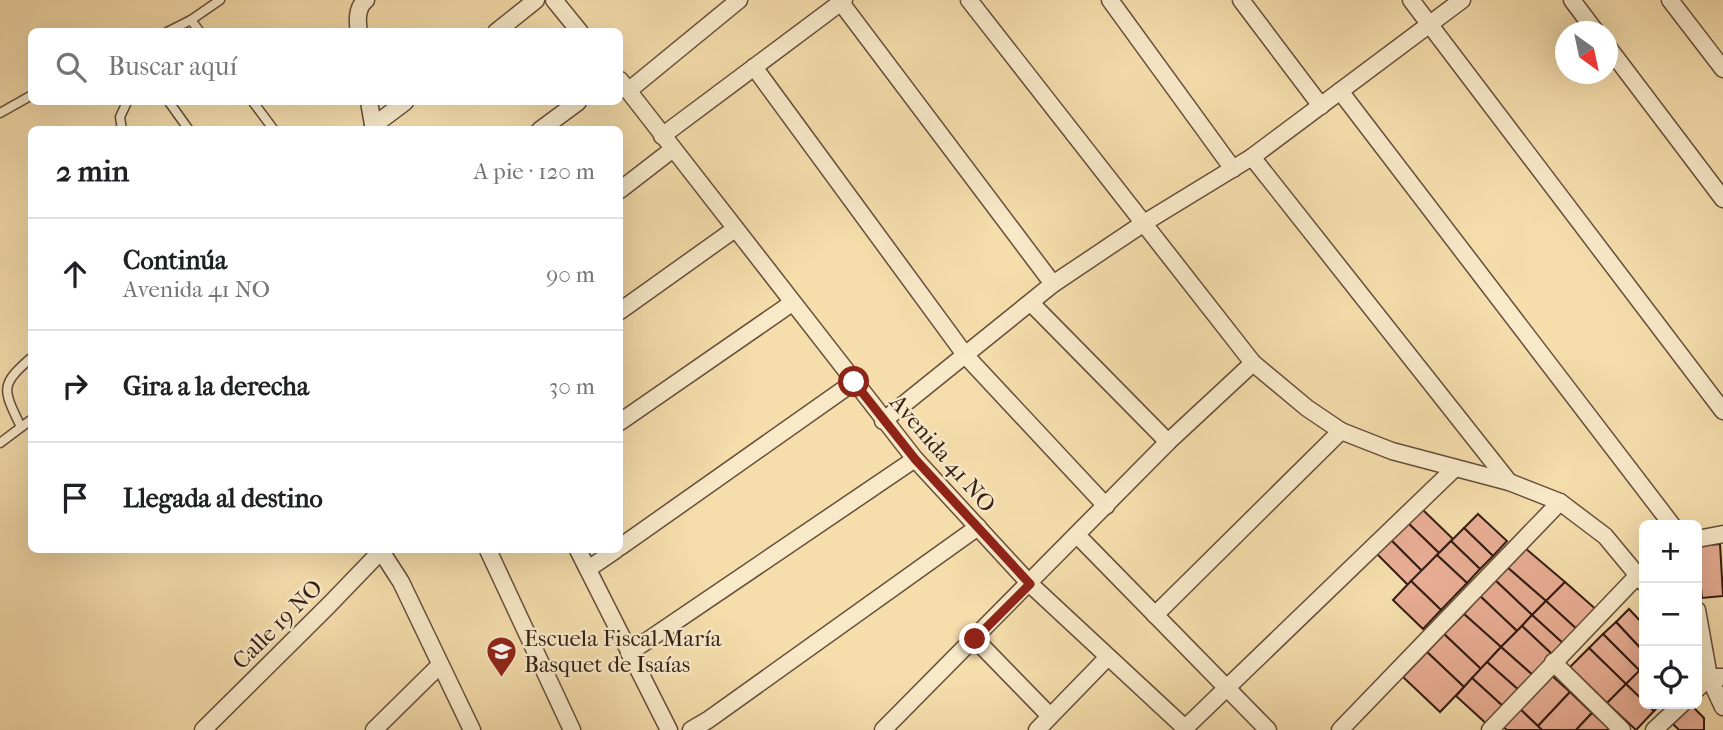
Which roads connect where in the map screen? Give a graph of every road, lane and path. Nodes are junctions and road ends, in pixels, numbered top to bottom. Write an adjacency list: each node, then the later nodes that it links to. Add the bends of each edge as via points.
1 (220, 0): 14 (lane)
2 (366, 0): 19 (street, via 359,13)
3 (536, 0): 20 (street)
4 (554, 0): 21 (street)
5 (739, 0): 25 (street)
6 (969, 0): 48 (street)
7 (1110, 0): 45 (street)
8 (1241, 0): 34 (street)
9 (1411, 0): 16 (street)
10 (1462, 0): 16 (street)
11 (1572, 0): 15 (street)
12 (1670, 0): 24 (street)
13 (841, 1): 23 (street); 50 (street)
14 (191, 20): 17 (lane); 18 (lane)
15 (1588, 21)
16 (1430, 24): 26 (street); 58 (street)
17 (175, 28)
18 (197, 28)
19 (359, 28)
20 (501, 28)
21 (577, 28)
22 (1618, 60): 47 (street)
23 (754, 67): 42 (street); 54 (street)
24 (1723, 69)
25 (624, 86): 42 (street, Avenida 41 NO)
26 (1340, 91): 34 (street); 71 (street)
27 (28, 97): 35 (lane)
28 (126, 105): 36 (lane)
29 (171, 105): 37 (lane)
30 (255, 105): 38 (lane)
31 (370, 105): 39 (street)
32 (401, 105): 40 (street)
33 (574, 105): 41 (street)
34 (1321, 106): 44 (street)
35 (0, 113)
36 (121, 126)
37 (187, 126)
38 (271, 126)
39 (374, 126)
40 (376, 126)
41 (545, 126)
42 (663, 136): 43 (street, Avenida 41 NO)
43 (673, 149): 46 (street); 49 (street, Avenida 41 NO)
44 (1252, 157): 45 (street); 68 (street)
45 (1233, 169): 48 (street)
46 (623, 188)
47 (1723, 200)
48 (1144, 223): 50 (street); 56 (street)
49 (735, 229): 51 (street, Avenida 41 NO); 53 (street)
50 (1054, 284): 52 (street)
51 (792, 303): 57 (street, Avenida 41 NO); 59 (street)
52 (1031, 303): 54 (street); 64 (street)
53 (623, 308)
54 (966, 356): 60 (street); 70 (street)
55 (28, 360): 62 (lane, via 5,382 4,393)
56 (1253, 363): 63 (street); 64 (street)
57 (854, 382): 60 (street, Avenida 41 NO); 76 (street)
58 (1723, 411)
59 (623, 420)
60 (883, 421): 66 (street, Avenida 41 NO)
61 (28, 422): 62 (lane)
62 (21, 427): 65 (lane)
63 (1341, 431): 67 (street); 86 (street)
64 (1168, 442): 70 (street)
65 (0, 443)
66 (915, 459): 72 (street, Avenida 41 NO); 89 (street)
67 (1454, 469): 68 (street); 95 (street)
68 (1508, 482): 69 (street)
69 (1560, 502): 83 (street, via 1605,536); 110 (street)
70 (1106, 506): 74 (street)
71 (1668, 520)
72 (978, 527): 85 (street, Avenida 41 NO); 99 (street)
73 (1723, 534): 75 (street)
74 (1077, 536): 85 (street); 86 (street)
75 (1702, 538)
76 (623, 544)
77 (379, 553): 101 (street, Calle 19 NO)
78 (384, 553): 93 (street)
79 (489, 553): 104 (street)
80 (580, 553): 82 (street)
81 (611, 553): 82 (street)
82 (588, 569): 89 (street)
83 (1639, 577)
84 (1639, 581): 91 (street)
85 (1030, 584): 88 (street); 90 (street, Avenida 41 NO)
86 (1155, 615): 95 (street)
87 (1702, 628): 94 (street)
88 (975, 639): 98 (street); 107 (street)
89 (629, 653): 105 (street)
90 (1107, 658): 98 (street); 100 (street, Avenida 41 NO)
91 (1553, 662): 111 (street); 112 (street)
92 (1702, 663): 94 (street)
93 (440, 664): 102 (street); 103 (street)
94 (1716, 677): 96 (street)
95 (1226, 688): 100 (street); 109 (street)
96 (1723, 707)
97 (1677, 709): 113 (street)
98 (1050, 716): 108 (street)
99 (711, 725): 106 (street)
100 (1184, 729)
101 (203, 730)
102 (374, 730)
103 (472, 730)
104 (572, 730)
105 (668, 730)
106 (691, 730)
107 (883, 730)
108 (1037, 730)
109 (1268, 730)
110 (1340, 730)
111 (1489, 730)
112 (1622, 730)
113 (1654, 730)

